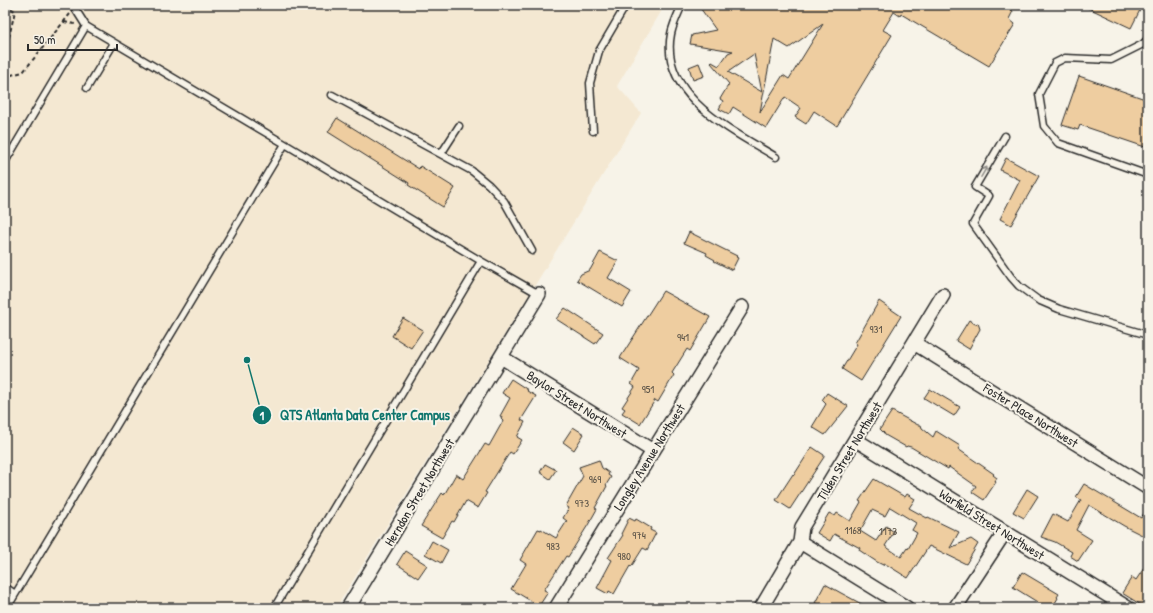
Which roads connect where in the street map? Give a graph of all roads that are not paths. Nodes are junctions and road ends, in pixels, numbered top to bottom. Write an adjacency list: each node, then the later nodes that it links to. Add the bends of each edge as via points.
1 (626, 5): 10 (lane, via 599,51 590,83)
2 (682, 5): 14 (lane, via 671,34 670,54 676,76 687,93 708,114)
3 (74, 6): 4 (lane)
4 (86, 26): 6 (lane); 15 (lane)
5 (1148, 39): 16 (lane, via 1111,60 1065,58 1055,63 1039,94 1044,126 1058,143)
6 (114, 43): 7 (lane); 12 (lane)
7 (87, 88)
8 (332, 95): 13 (lane)
9 (459, 126): 13 (lane)
10 (593, 131)
11 (1005, 136): 22 (lane, one-way to 11, via 1059,309 1038,300 1011,277 973,224 989,196 975,187)
12 (285, 144): 18 (lane); 31 (lane)
13 (440, 154): 17 (lane, via 472,171 504,201)
14 (776, 156)
15 (5, 162)
16 (1148, 176)
17 (532, 251)
18 (481, 261): 19 (lane); 33 (lane)
19 (539, 294): 24 (street, Herndon Street Northwest)
20 (943, 295): 23 (street, Tilden Street Northwest)
21 (742, 307): 26 (street, Longley Avenue Northwest)
22 (1148, 335)
23 (914, 343): 25 (street, Tilden Street Northwest); 27 (street, Foster Place Northwest)
24 (501, 357): 26 (street, Baylor Street Northwest); 34 (street, Herndon Street Northwest)
25 (856, 440): 28 (street, Warfield Street Northwest); 29 (street, Tilden Street Northwest, via 802,527)
26 (653, 451): 35 (street, Longley Avenue Northwest)
27 (1148, 488)
28 (1005, 532): 38 (street); 39 (street, Warfield Street Northwest)
29 (800, 542): 36 (street, Tilden Street Northwest); 37 (street)
30 (5, 587): 31 (lane)
31 (15, 594): 32 (lane)
32 (7, 608)
33 (274, 608)
34 (348, 608)
35 (556, 608)
36 (762, 608)
37 (906, 608)
38 (955, 608)
39 (1128, 608)

